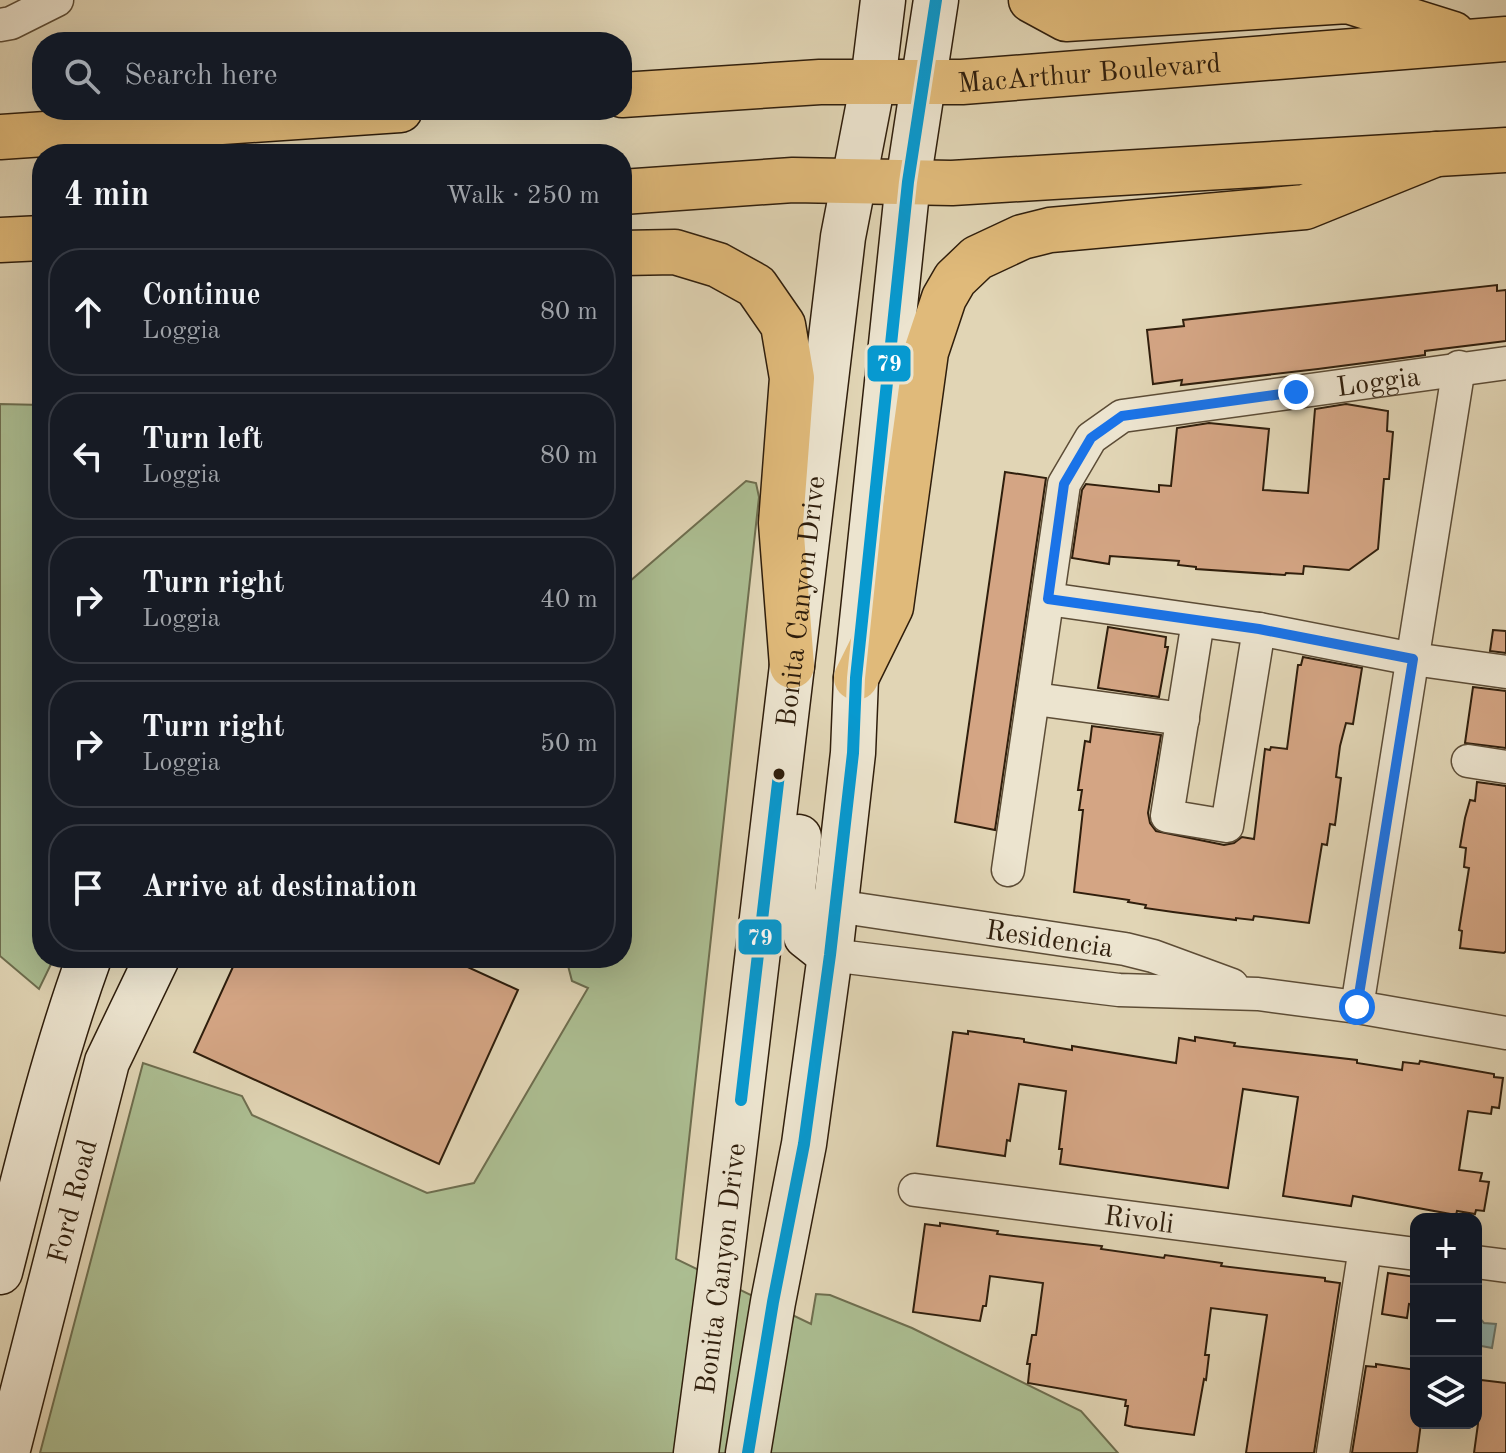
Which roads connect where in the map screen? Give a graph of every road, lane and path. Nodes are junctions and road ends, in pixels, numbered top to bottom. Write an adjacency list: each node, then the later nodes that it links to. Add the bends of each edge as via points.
1 (57, 0): 5 (street)
2 (883, 0): 7 (main road)
3 (936, 0): 8 (main road)
4 (1031, 0): 6 (main road, via 1066,19 1348,1)
5 (0, 25)
6 (1490, 40): 8 (main road, MacArthur Boulevard)
7 (873, 82): 8 (main road, MacArthur Boulevard); 9 (main road, MacArthur Boulevard); 14 (main road)
8 (924, 83): 15 (main road, Bonita Canyon Drive)
9 (632, 94)
10 (252, 120): 11 (main road)
11 (0, 137)
12 (1506, 150): 13 (main road)
13 (1436, 154): 15 (main road); 25 (main road, via 1305,207 1050,230 994,249 965,268 944,298 926,352 891,607)
14 (854, 180): 15 (main road); 16 (main road); 26 (main road, Bonita Canyon Drive)
15 (908, 182): 25 (main road, Bonita Canyon Drive)
16 (632, 191)
17 (632, 253): 26 (main road, via 675,252 718,265 756,286 783,325 792,378 781,523)
18 (1506, 363): 19 (street, Loggia)
19 (1459, 367): 20 (street, Loggia, via 1122,416 1091,438 1064,484); 23 (street, Loggia)
20 (1048, 599): 21 (street); 27 (street, Loggia)
21 (1198, 621): 22 (street); 28 (street)
22 (1259, 629): 23 (street); 28 (street, via 1227,826 1167,816)
23 (1413, 659): 24 (street); 37 (street, Loggia)
24 (1506, 672)
25 (856, 678): 32 (main road, Bonita Canyon Drive)
26 (790, 679): 33 (main road, via 810,735 793,890 806,936); 46 (main road, Bonita Canyon Drive)
27 (1035, 699): 28 (street); 31 (street, Loggia)
28 (1183, 719)
29 (1468, 761): 30 (street)
30 (1506, 767)
31 (1008, 870)
32 (836, 906): 33 (main road, Bonita Canyon Drive); 36 (street, Residencia, via 1125,949)
33 (830, 955): 36 (street, Residencia, via 1119,990); 47 (main road, Bonita Canyon Drive, via 804,1144)
34 (85, 968): 44 (main road, Ford Road)
35 (152, 968): 45 (main road, Ford Road, via 107,1062)
36 (1258, 994): 37 (street, Residencia)
37 (1357, 1007): 38 (street, Residencia)
38 (1506, 1033)
39 (915, 1190): 40 (street, Rivoli)
40 (1365, 1248): 41 (street, Rivoli); 48 (street)
41 (1410, 1253)
42 (1482, 1263): 43 (street)
43 (1506, 1266)
44 (0, 1272)
45 (7, 1453)
46 (696, 1453)
47 (748, 1453)
48 (1333, 1453)

